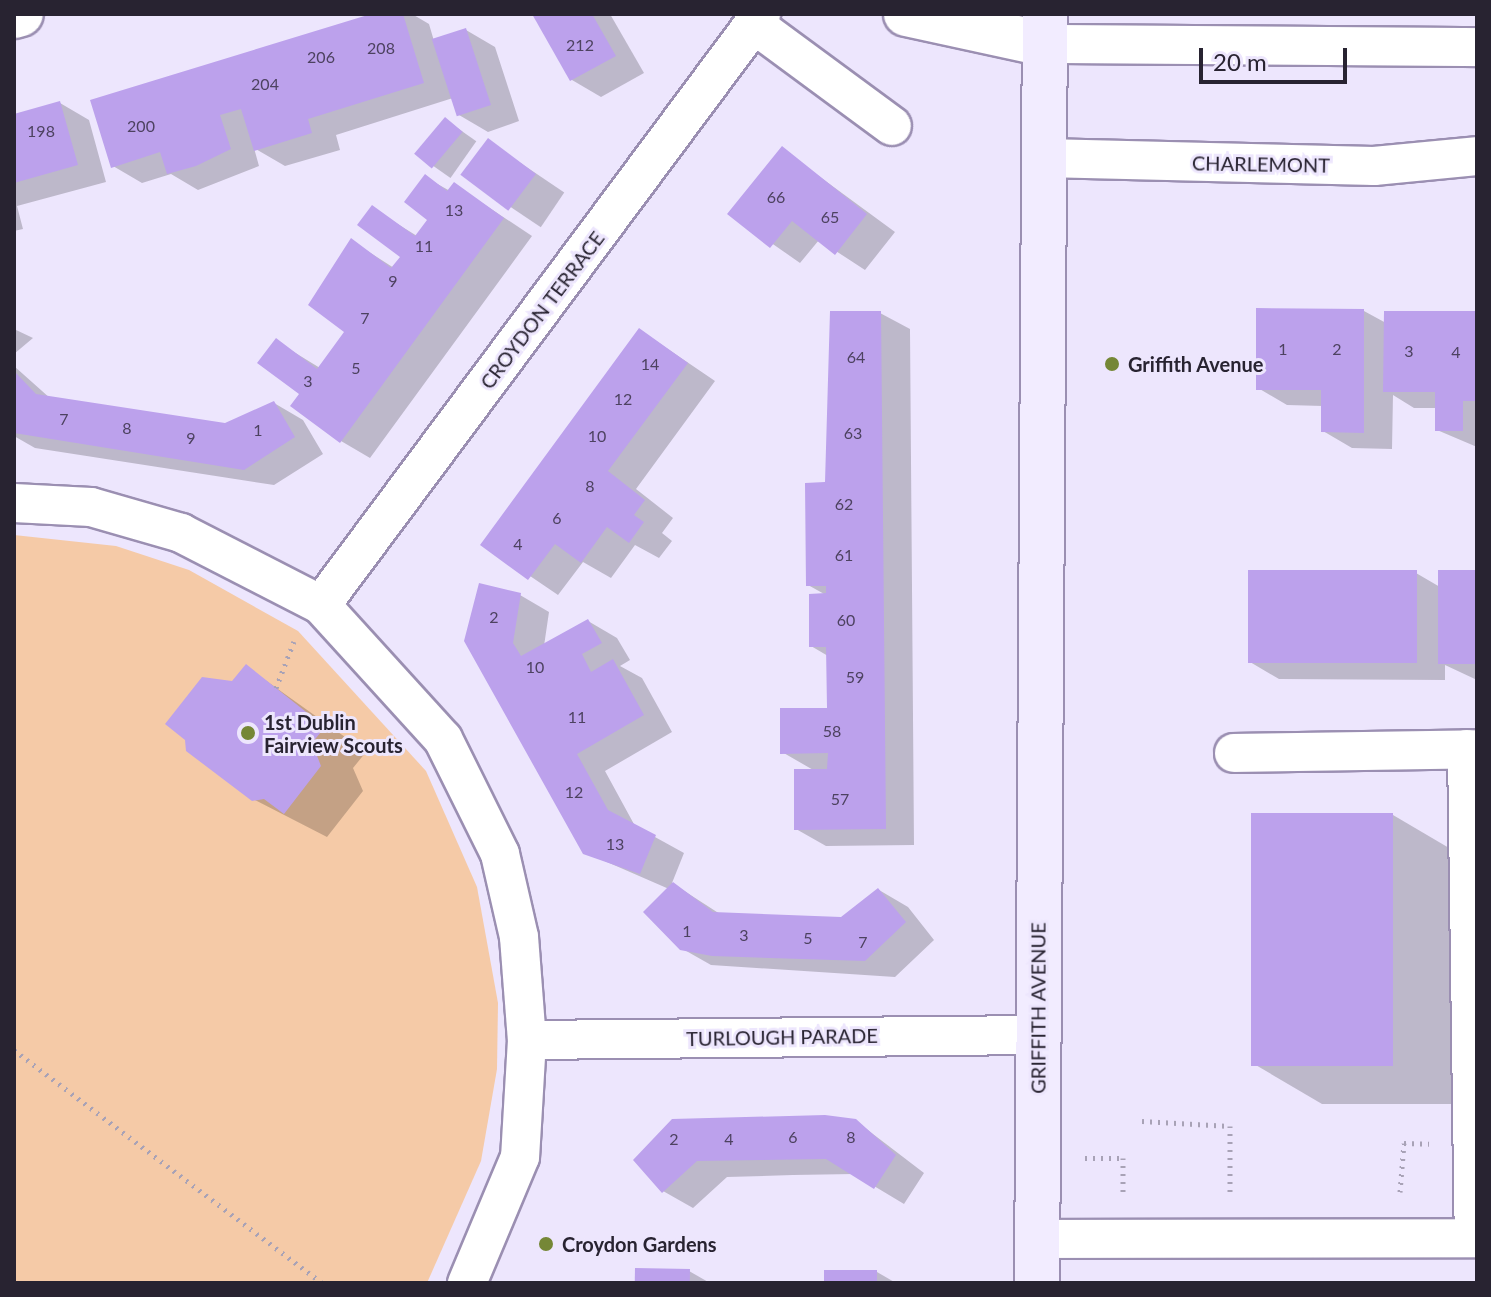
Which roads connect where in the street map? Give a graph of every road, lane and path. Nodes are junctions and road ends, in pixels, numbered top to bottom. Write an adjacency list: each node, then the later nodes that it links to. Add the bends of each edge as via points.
1 (21, 14): 3 (street)
2 (906, 14): 5 (street)
3 (14, 16)
4 (758, 19): 7 (street); 11 (street, CROYDON TERRACE)
5 (1045, 29): 6 (street); 9 (main road, GRIFFITH AVENUE)
6 (1477, 47)
7 (892, 126)
8 (1477, 156): 9 (street, CHARLEMONT, via 1374,166)
9 (1044, 158): 14 (main road, GRIFFITH AVENUE)
10 (14, 503): 11 (street, via 91,507 181,533)
11 (321, 605): 15 (street, via 443,739 500,854 519,937)
12 (1472, 749): 13 (street); 18 (street)
13 (1234, 753)
14 (1038, 1035): 15 (street, TURLOUGH PARADE); 19 (main road, GRIFFITH AVENUE)
15 (527, 1040): 26 (street, via 520,1157)
16 (14, 1050): 25 (path)
17 (1142, 1121): 21 (path, via 1230,1126 1230,1201)
18 (1473, 1145): 20 (path, via 1404,1143 1405,1192); 22 (street)
19 (1038, 1158): 23 (main road, GRIFFITH AVENUE); 24 (path, via 1123,1158)
20 (1389, 1193)
21 (1246, 1200)
22 (1475, 1238): 24 (street)
23 (1037, 1239): 24 (street); 27 (main road, GRIFFITH AVENUE)
24 (1123, 1239)
25 (322, 1283)
26 (467, 1283)
27 (1037, 1283)

